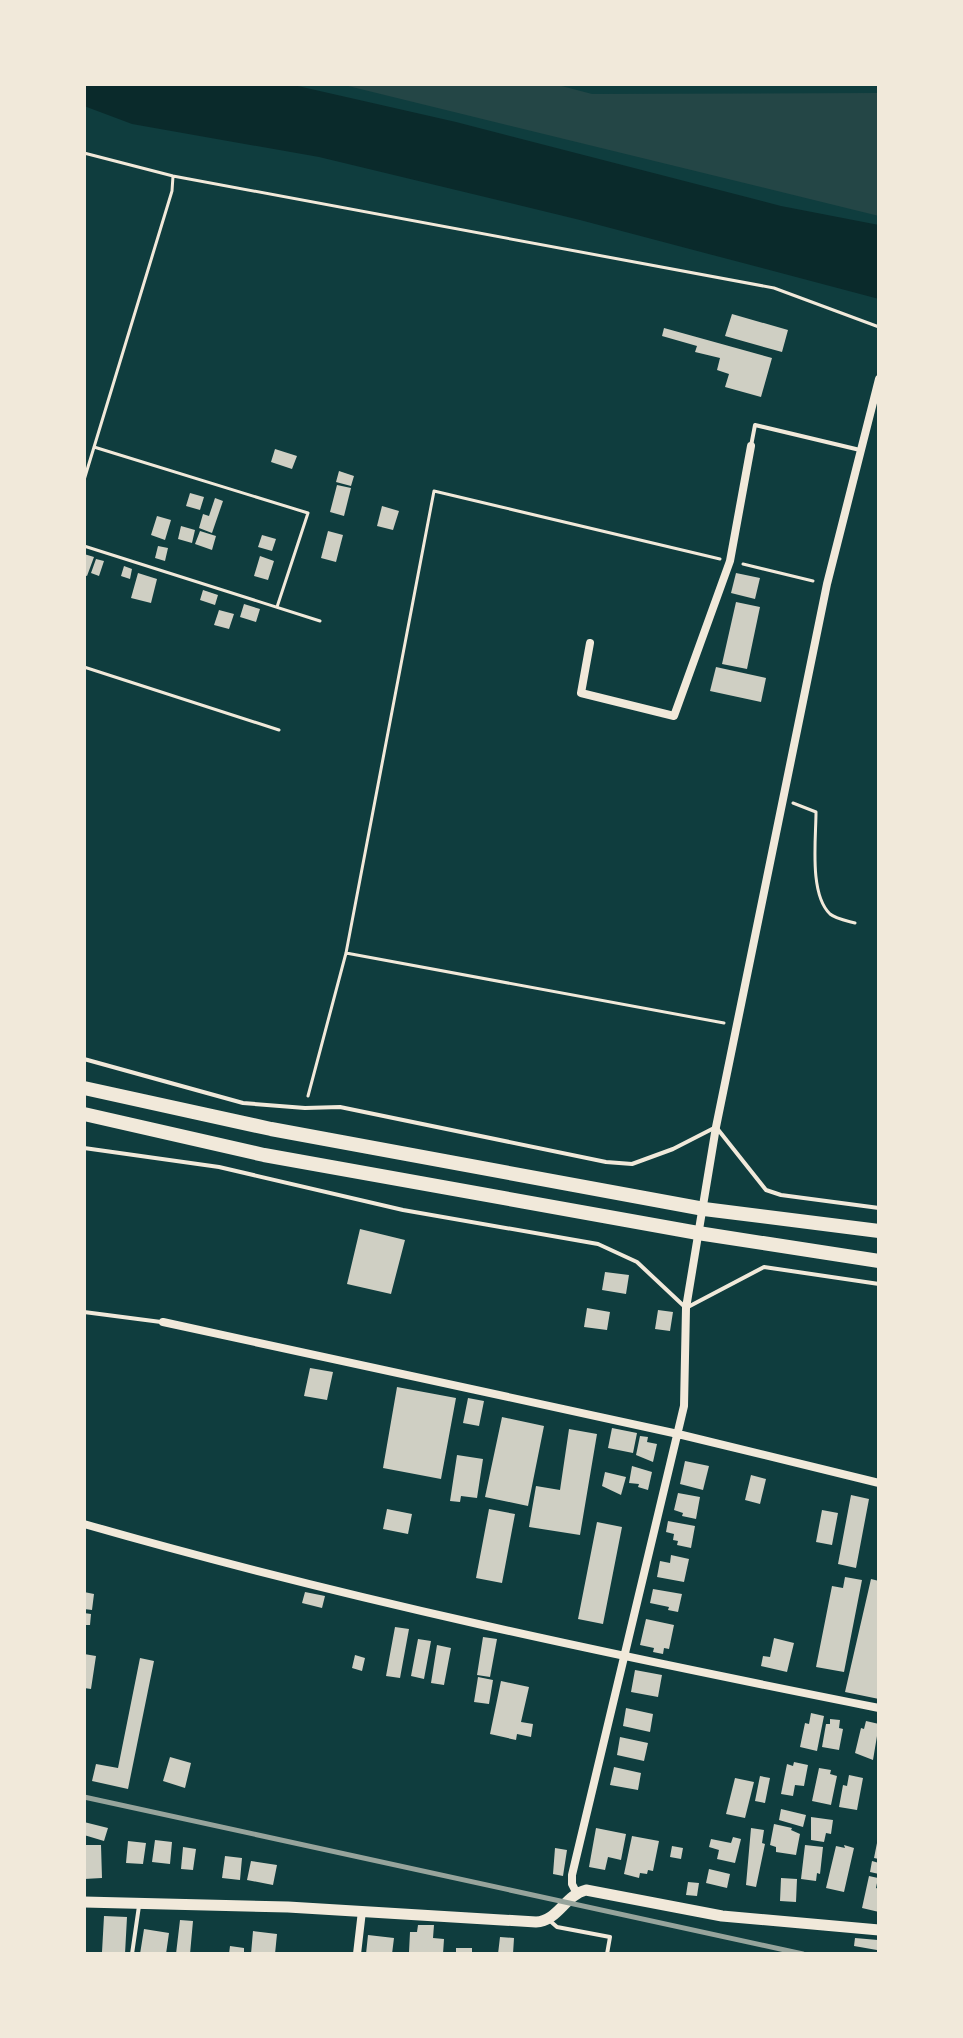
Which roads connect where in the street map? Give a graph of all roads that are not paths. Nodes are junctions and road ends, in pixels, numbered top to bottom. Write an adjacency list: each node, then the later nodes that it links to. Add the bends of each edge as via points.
1 (879, 379): 3 (street)
2 (751, 446): 3 (lane, via 755,425); 4 (street, via 730,561 674,716 581,693)
3 (860, 450): 8 (street, via 827,584)
4 (590, 643)
5 (84, 1059): 8 (lane, via 243,1103 340,1107 606,1162 632,1164)
6 (84, 1088): 11 (highway, via 271,1129)
7 (84, 1114): 13 (highway, via 264,1155)
8 (716, 1127): 10 (lane, via 766,1190); 11 (street)
9 (84, 1148): 16 (lane, via 219,1167 403,1210 598,1244 637,1262)
10 (879, 1208)
11 (704, 1209): 12 (highway); 13 (street)
12 (879, 1231)
13 (698, 1233): 14 (highway); 16 (street)
14 (879, 1261)
15 (879, 1284): 16 (lane, via 764,1267)
16 (686, 1308): 19 (street, via 684,1406)
17 (84, 1312): 18 (lane)
18 (163, 1322): 19 (street)
19 (678, 1434): 20 (street); 22 (street)
20 (879, 1483)
21 (84, 1524): 22 (street, via 211,1561)
22 (626, 1657): 23 (street); 24 (street, via 572,1875)
23 (879, 1708)
24 (576, 1892): 28 (street); 29 (street, via 595,1891 722,1916)
25 (84, 1902): 26 (street)
26 (139, 1903): 27 (street); 30 (lane)
27 (362, 1911): 28 (street); 31 (street)
28 (549, 1920): 32 (lane, via 557,1927 610,1937)
29 (879, 1930)
30 (132, 1954)
31 (357, 1954)
32 (607, 1954)

